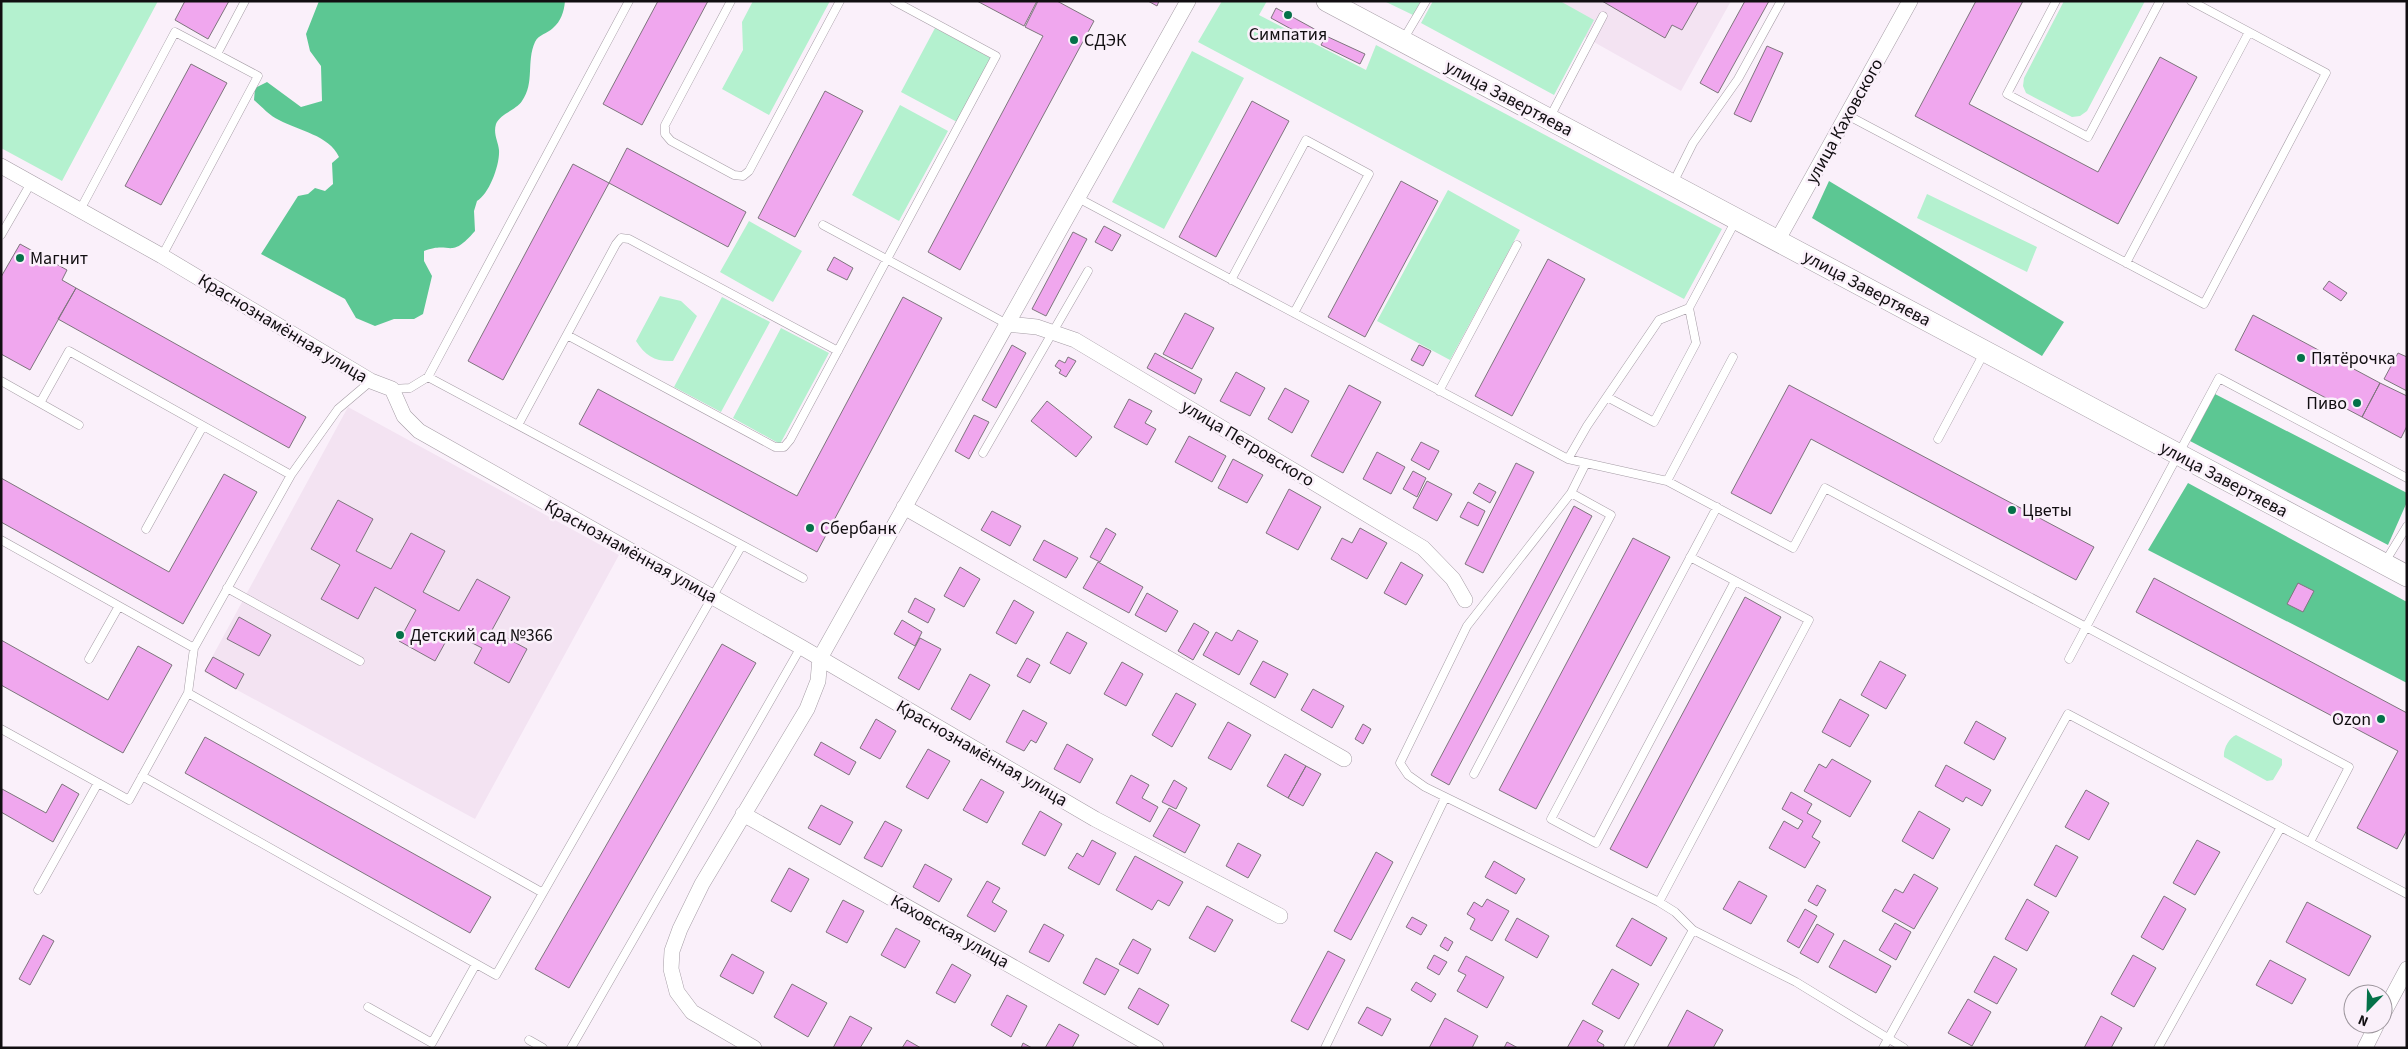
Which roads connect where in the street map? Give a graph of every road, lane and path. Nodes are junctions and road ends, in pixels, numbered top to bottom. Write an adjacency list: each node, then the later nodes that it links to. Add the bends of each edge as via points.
1 (245, 1): 17 (lane)
2 (629, 1): 43 (lane)
3 (731, 1): 4 (lane, via 665,125 665,134 671,141 734,175 743,176 749,171)
4 (840, 1)
5 (894, 1): 31 (lane, via 996,56)
6 (1188, 1): 23 (street)
7 (1327, 1): 16 (main road, улица Завертяева)
8 (1426, 1): 16 (lane)
9 (1781, 1): 22 (lane, via 1738,79 1693,143)
10 (1910, 1): 18 (street, улица Каховского)
11 (2056, 1): 12 (lane, via 2007,94 2088,137)
12 (2160, 1)
13 (2191, 1): 15 (lane)
14 (1603, 16): 19 (lane)
15 (2249, 32): 32 (lane); 32 (lane, via 2326,73 2204,304)
16 (1402, 42): 19 (main road, улица Завертяева)
17 (217, 54): 24 (lane, via 175,32); 30 (lane, via 258,76)
18 (1847, 115): 28 (street, улица Каховского); 32 (lane)
19 (1549, 119): 22 (main road, улица Завертяева)
20 (1, 166): 21 (street, Краснознамённая улица)
21 (30, 183): 24 (street, Краснознамённая улица); 27 (lane)
22 (1672, 185): 25 (main road, улица Завертяева)
23 (1078, 198): 34 (lane); 37 (street)
24 (80, 210): 30 (street, Краснознамённая улица)
25 (1736, 219): 28 (main road, улица Завертяева); 35 (lane)
26 (823, 225): 31 (lane)
27 (1, 235)
28 (1777, 241): 41 (main road, улица Завертяева)
29 (1517, 245): 47 (lane)
30 (162, 256): 45 (street, Краснознамённая улица)
31 (887, 259): 37 (lane); 40 (lane)
32 (2126, 263)
33 (1088, 271): 38 (lane)
34 (1232, 280): 36 (lane); 36 (lane, via 1306,140 1369,174)
35 (1689, 308): 48 (lane, via 1659,320); 48 (lane, via 1696,343 1654,422)
36 (1294, 313): 47 (lane)
37 (1007, 324): 38 (street, улица Петровского); 62 (street)
38 (1053, 331): 54 (lane); 75 (street, улица Петровского, via 1075,340 1423,548 1452,579)
39 (566, 335): 40 (lane, via 775,446 784,447); 40 (lane, via 622,238); 51 (lane)
40 (838, 351)
41 (1985, 351): 53 (lane); 55 (main road, улица Завертяева)
42 (1733, 357): 60 (lane)
43 (428, 377): 46 (lane, via 410,388); 51 (lane)
44 (1, 381): 49 (lane)
45 (371, 381): 46 (street, Краснознамённая улица); 58 (lane, via 338,409)
46 (392, 389): 74 (street, Краснознамённая улица, via 404,416 419,431)
47 (1439, 390): 56 (lane)
48 (1607, 397): 56 (lane)
49 (40, 403): 50 (lane); 52 (lane, via 69,351)
50 (80, 425)
51 (518, 425): 67 (lane)
52 (203, 426): 58 (lane); 65 (lane)
53 (1938, 439)
54 (983, 453)
55 (2178, 454): 59 (lane, via 2218,378); 69 (main road, улица Завертяева); 77 (lane)
56 (1568, 459): 57 (lane)
57 (1586, 463): 60 (lane); 61 (lane)
58 (290, 475): 73 (lane)
59 (2407, 478)
60 (1668, 481): 63 (lane)
61 (1571, 493): 87 (lane, via 1611,515); 90 (lane, via 1467,626 1400,763 1408,775)
62 (904, 507): 80 (street); 86 (street)
63 (1717, 507): 68 (lane); 77 (lane, via 1793,548 1825,488)
64 (2407, 526): 69 (lane)
65 (146, 529)
66 (1, 540): 76 (lane)
67 (742, 545): 71 (lane); 74 (lane)
68 (1690, 557): 72 (lane); 72 (lane, via 1551,819 1596,844)
69 (2384, 564): 70 (main road, улица Завертяева)
70 (2407, 576)
71 (803, 578)
72 (1735, 581): 97 (lane, via 1809,620)
73 (227, 588): 79 (lane); 83 (lane)
74 (714, 598): 78 (street, Краснознамённая улица); 95 (lane)
75 (1465, 600)
76 (119, 606): 79 (lane); 82 (lane)
77 (2086, 627): 81 (lane); 93 (lane, via 2349,767)
78 (801, 647): 80 (street, Краснознамённая улица); 108 (lane)
79 (194, 648): 84 (lane)
80 (820, 658): 91 (street, via 818,681 807,709); 98 (street, Краснознамённая улица, via 1095,819)
81 (2069, 658)
82 (89, 659)
83 (360, 661)
84 (188, 693): 88 (lane); 95 (lane)
85 (1, 729): 89 (lane)
86 (1344, 759)
87 (1474, 774)
88 (142, 776): 89 (lane, via 129,800); 100 (lane)
89 (98, 783): 94 (lane)
90 (1445, 798): 97 (lane); 111 (lane)
91 (743, 814): 109 (street, via 680,929 672,951 671,969 677,992 692,1012); 110 (street, Каховская улица)
92 (2281, 827): 93 (lane); 105 (lane, via 2068,714); 115 (lane)
93 (2310, 842): 96 (lane)
94 (38, 890)
95 (543, 893): 100 (lane, via 496,975)
96 (2407, 894)
97 (1659, 902): 99 (lane)
98 (1280, 916)
99 (1693, 930): 105 (lane, via 1796,982); 112 (lane)
100 (476, 964): 103 (lane, via 432,1043)
101 (2407, 969): 102 (street)
102 (2393, 995)
103 (368, 1007)
104 (2372, 1034): 116 (street)
105 (1889, 1038): 113 (lane); 114 (lane)
106 (529, 1040): 107 (lane)
107 (543, 1048)
108 (571, 1048)
109 (754, 1048)
110 (1156, 1048)
111 (1325, 1048)
112 (1628, 1048)
113 (1883, 1048)
114 (1904, 1048)
115 (2158, 1048)
116 (2365, 1048)

